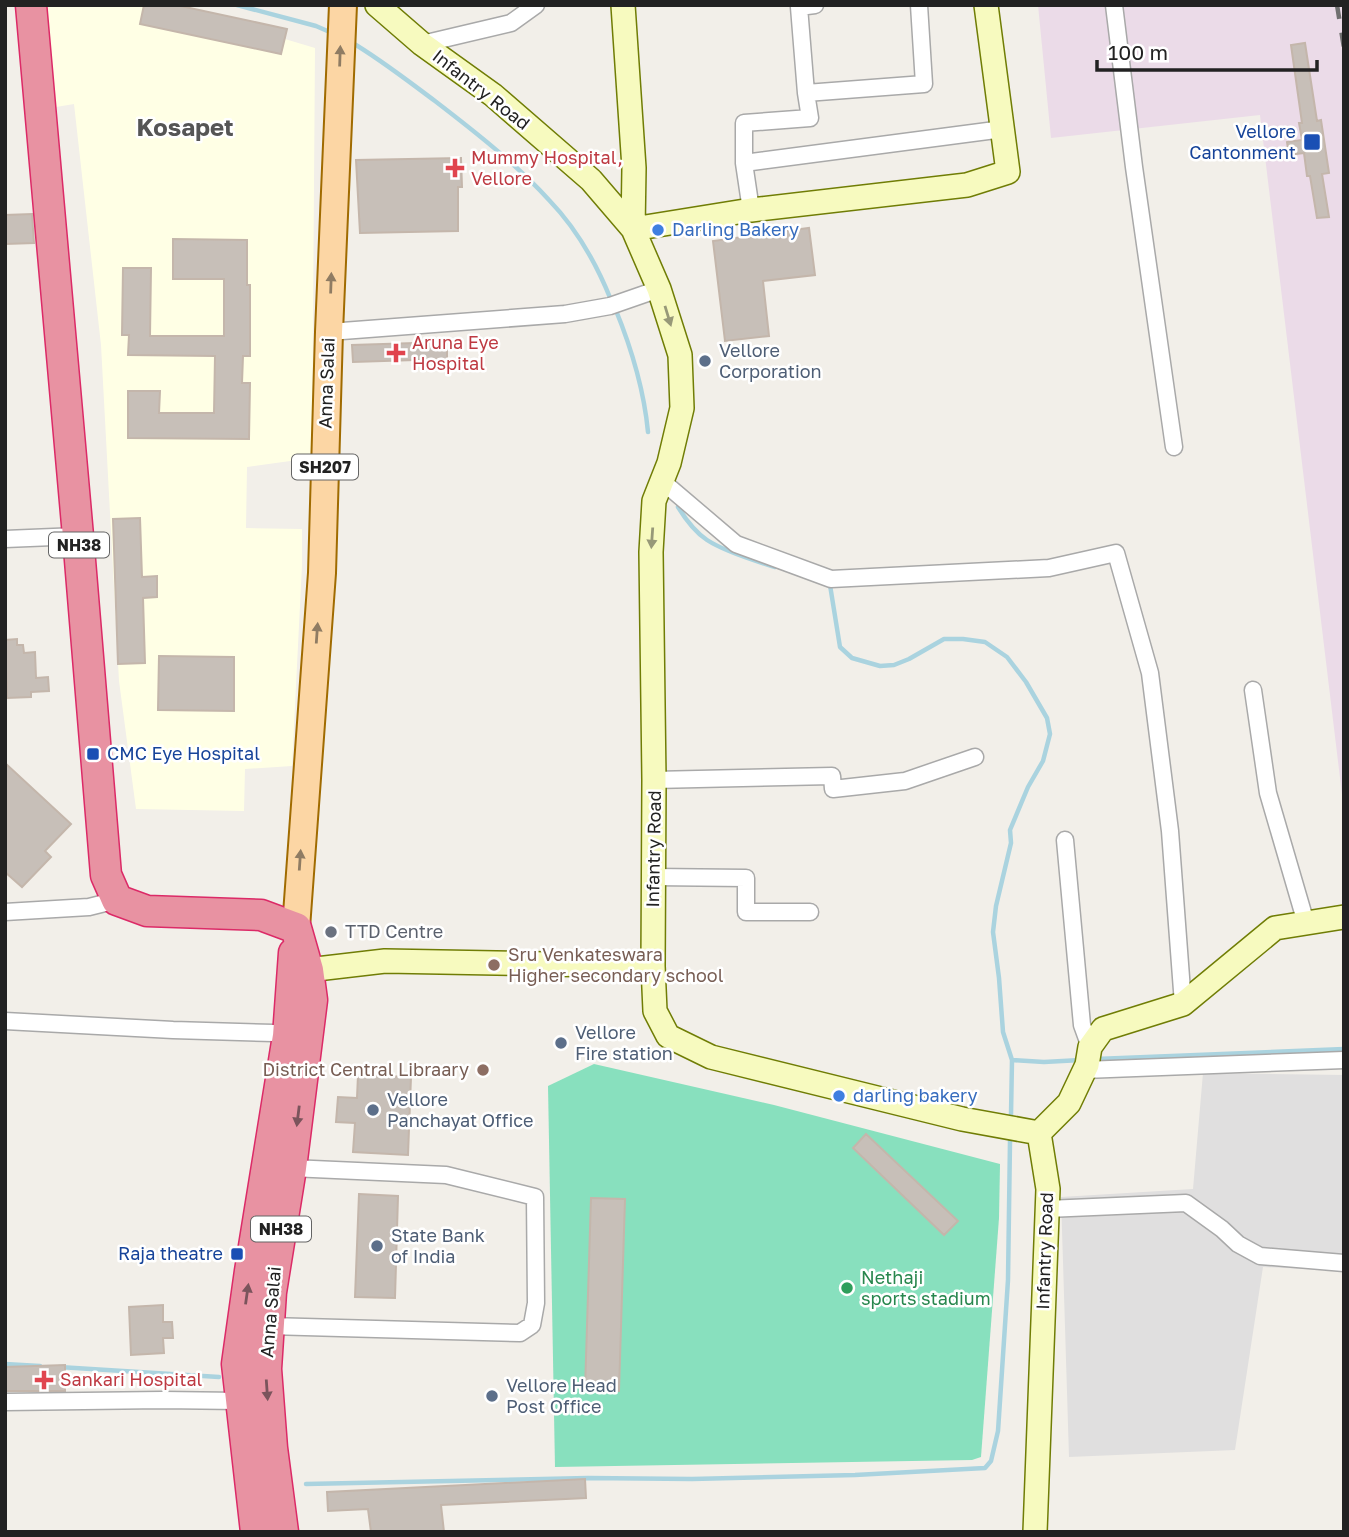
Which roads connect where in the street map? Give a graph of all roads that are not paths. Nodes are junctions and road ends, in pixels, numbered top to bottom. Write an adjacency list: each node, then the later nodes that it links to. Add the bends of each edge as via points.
1 (31, 5): 20 (highway, NH38)
2 (343, 5): 17 (main road, Anna Salai / SH207, one-way to 2)
3 (377, 5): 10 (street, Infantry Road)
4 (536, 5): 10 (street, via 510,23)
5 (623, 5): 15 (street, via 634,168)
6 (815, 5): 11 (street, via 799,6)
7 (919, 5): 11 (street, via 924,84)
8 (986, 5): 12 (street)
9 (1114, 5): 18 (street)
10 (422, 44): 15 (street, Infantry Road, via 493,95 581,171)
11 (806, 93): 13 (street, via 810,118 744,123)
12 (1003, 129): 13 (street); 14 (street, via 1008,172 967,185)
13 (744, 163): 14 (street)
14 (751, 210): 15 (street)
15 (633, 229): 16 (street, Infantry Road)
16 (660, 289): 17 (street, via 610,306 565,314); 19 (street, Infantry Road, one-way to 19, via 680,355 682,408)
17 (329, 332): 32 (main road, Anna Salai / SH207, one-way to 17, via 322,573)
18 (1174, 447)
19 (662, 481): 24 (street, Infantry Road, one-way to 24, via 654,501 651,552); 35 (street, via 736,544 831,579 1049,568 1116,553 1150,673 1170,831)
20 (78, 536): 21 (street); 27 (highway, NH38, via 106,876)
21 (5, 539)
22 (1253, 690): 31 (street, via 1268,793)
23 (975, 757): 24 (street, via 905,781 832,789 832,776)
24 (654, 780): 26 (street, Infantry Road)
25 (1065, 840): 38 (street, via 1082,1025)
26 (653, 877): 29 (street, via 746,878 746,912); 33 (street, Infantry Road)
27 (117, 900): 28 (street, via 89,907); 32 (highway, via 148,911 261,915)
28 (5, 912)
29 (810, 912)
30 (1344, 917): 31 (street)
31 (1306, 923): 35 (street, via 1275,928)
32 (296, 928): 34 (highway, Anna Salai / NH38); 37 (highway, Anna Salai / NH38)
33 (653, 966): 34 (street, via 385,961); 41 (street, Infantry Road, via 655,1011 668,1036 711,1057 962,1119)
34 (308, 970): 42 (highway, Anna Salai / NH38, one-way to 42, via 312,1000)
35 (1183, 1004): 38 (street, via 1103,1029)
36 (5, 1020): 37 (street)
37 (288, 1036): 46 (highway, Anna Salai / NH38, one-way to 37, via 237,1364)
38 (1090, 1047): 40 (street)
39 (1344, 1060): 40 (street)
40 (1084, 1070): 41 (street, via 1069,1103)
41 (1038, 1133): 43 (street, Infantry Road)
42 (292, 1168): 45 (highway, Anna Salai / NH38); 45 (street, via 446,1175 535,1196 536,1303 532,1325 520,1333)
43 (1047, 1209): 44 (street, via 1186,1203 1260,1256); 50 (street, Infantry Road)
44 (1344, 1263)
45 (268, 1326): 49 (highway, Anna Salai / NH38, one-way to 49, via 271,1448)
46 (240, 1401): 47 (street); 48 (highway, Anna Salai / NH38)
47 (5, 1402)
48 (256, 1532)
49 (283, 1532)
50 (1035, 1532)

